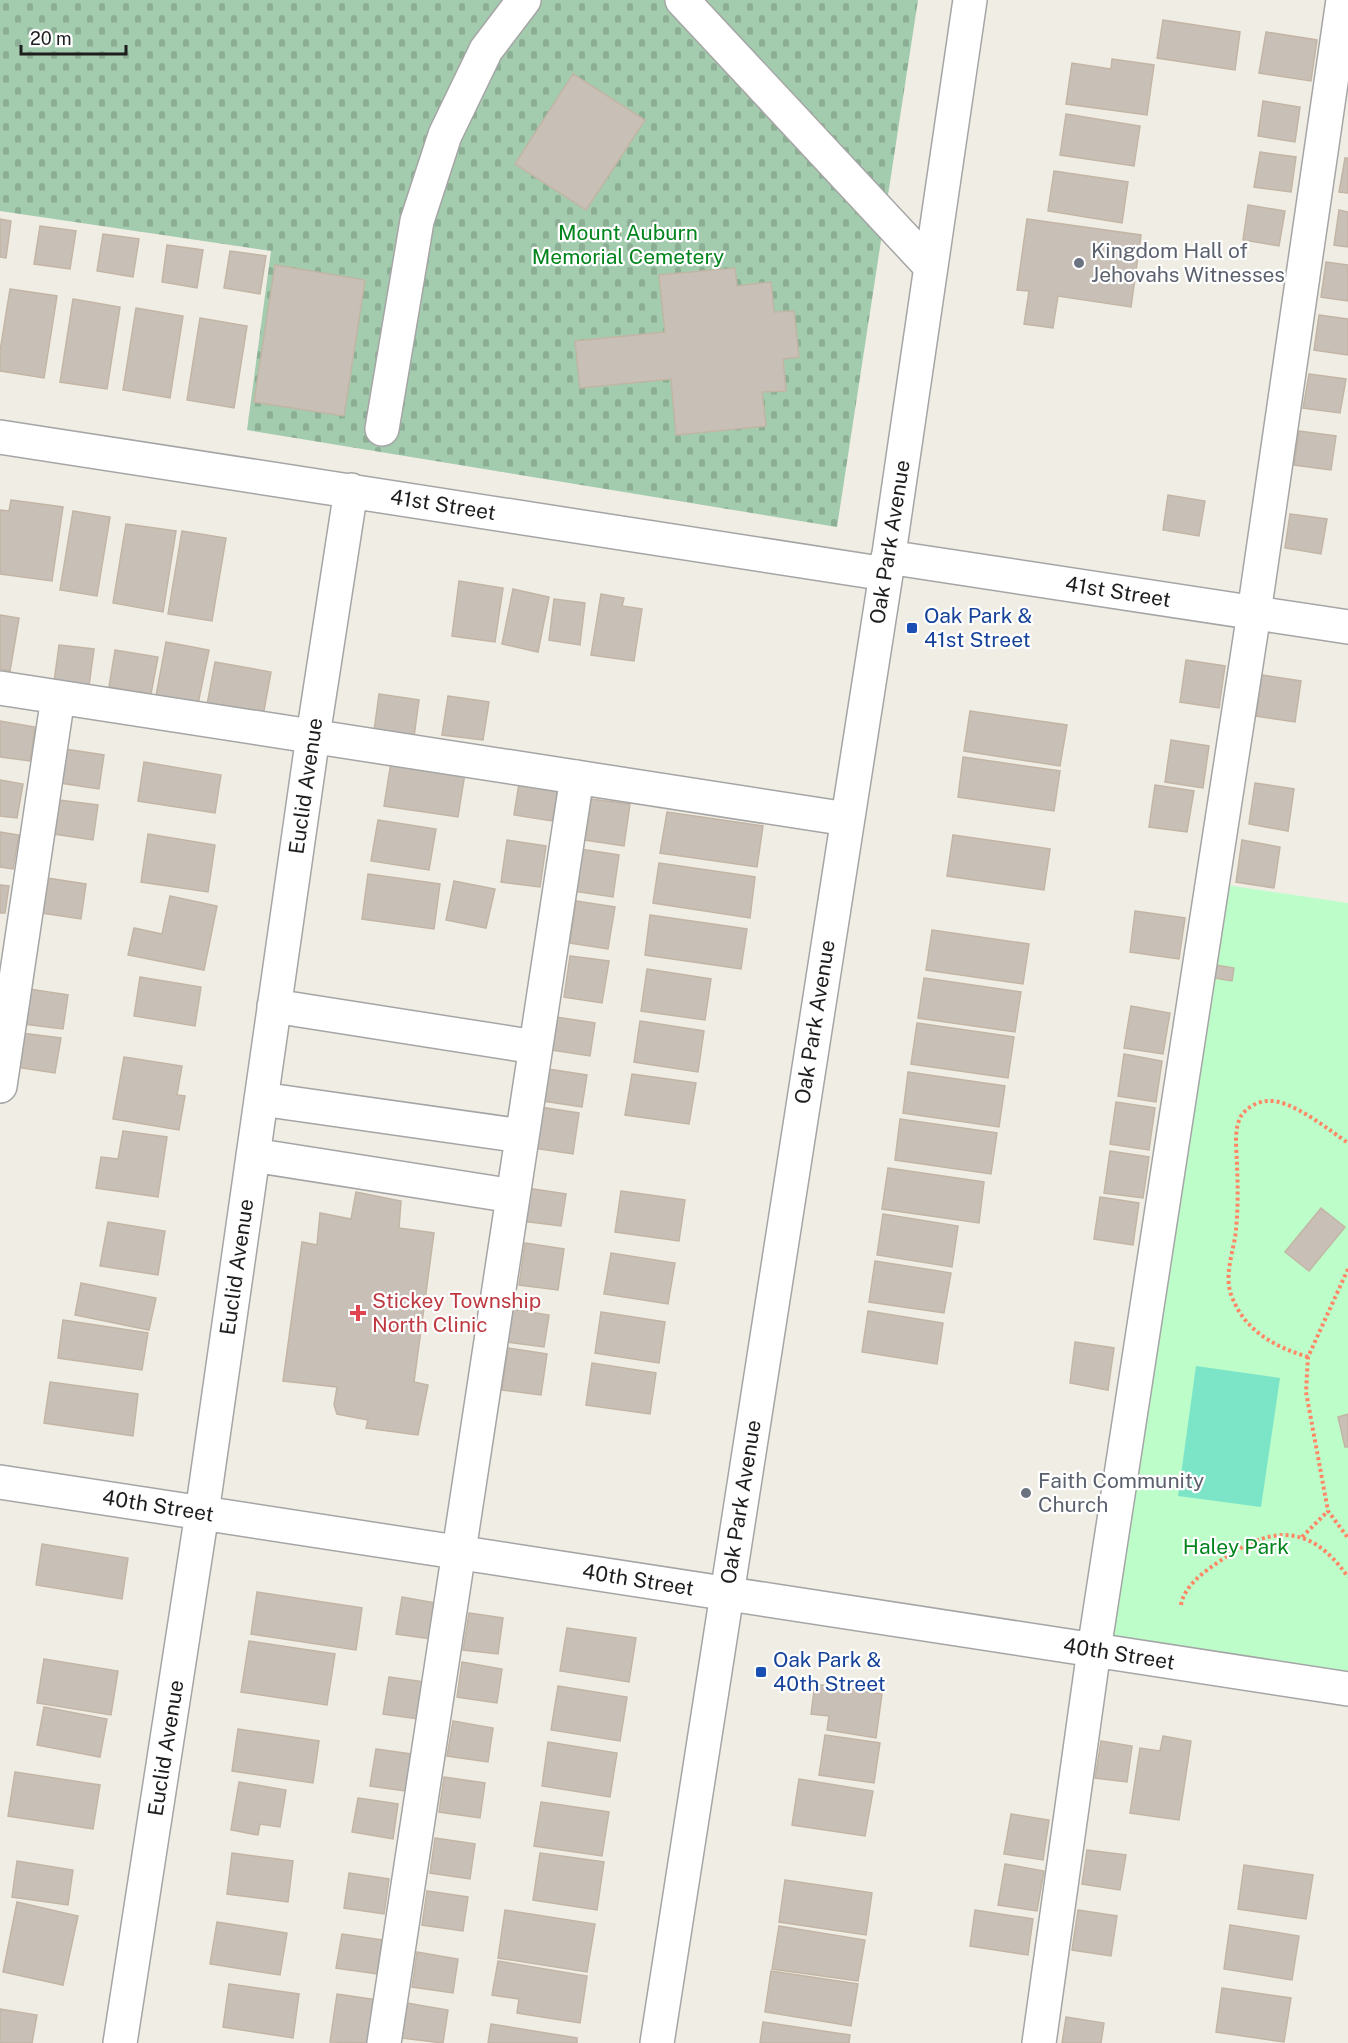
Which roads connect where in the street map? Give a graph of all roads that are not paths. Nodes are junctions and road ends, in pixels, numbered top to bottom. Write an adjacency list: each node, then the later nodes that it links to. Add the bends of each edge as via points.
1 (524, 0): 6 (street, via 486,50 445,135 417,221)
2 (682, 0): 5 (street)
3 (970, 0): 5 (street, Oak Park Avenue)
4 (1343, 0): 10 (street)
5 (930, 267): 9 (street, Oak Park Avenue)
6 (382, 429)
7 (0, 438): 8 (street, 41st Street)
8 (351, 490): 9 (street, 41st Street); 14 (street, Euclid Avenue)
9 (887, 566): 10 (street, 41st Street); 16 (street, Oak Park Avenue)
10 (1254, 613): 11 (street, 41st Street); 28 (street)
11 (1348, 627)
12 (0, 688): 13 (street)
13 (57, 697): 14 (street); 19 (street)
14 (313, 736): 15 (street); 17 (street, Euclid Avenue)
15 (577, 777): 16 (street); 18 (street)
16 (847, 819): 27 (street, Oak Park Avenue)
17 (274, 1006): 18 (street); 20 (street, Euclid Avenue)
18 (535, 1047): 21 (street)
19 (0, 1086)
20 (261, 1099): 21 (street); 22 (street, Euclid Avenue)
21 (522, 1136): 23 (street)
22 (253, 1155): 23 (street); 25 (street, Euclid Avenue)
23 (513, 1196): 26 (street)
24 (0, 1482): 25 (street, 40th Street)
25 (202, 1513): 26 (street, 40th Street); 30 (street, Euclid Avenue)
26 (459, 1552): 27 (street, 40th Street); 31 (street)
27 (727, 1594): 28 (street, 40th Street); 32 (street, Oak Park Avenue)
28 (1094, 1650): 29 (street, 40th Street); 33 (street)
29 (1348, 1689)
30 (120, 2043)
31 (384, 2043)
32 (657, 2043)
33 (1039, 2043)

